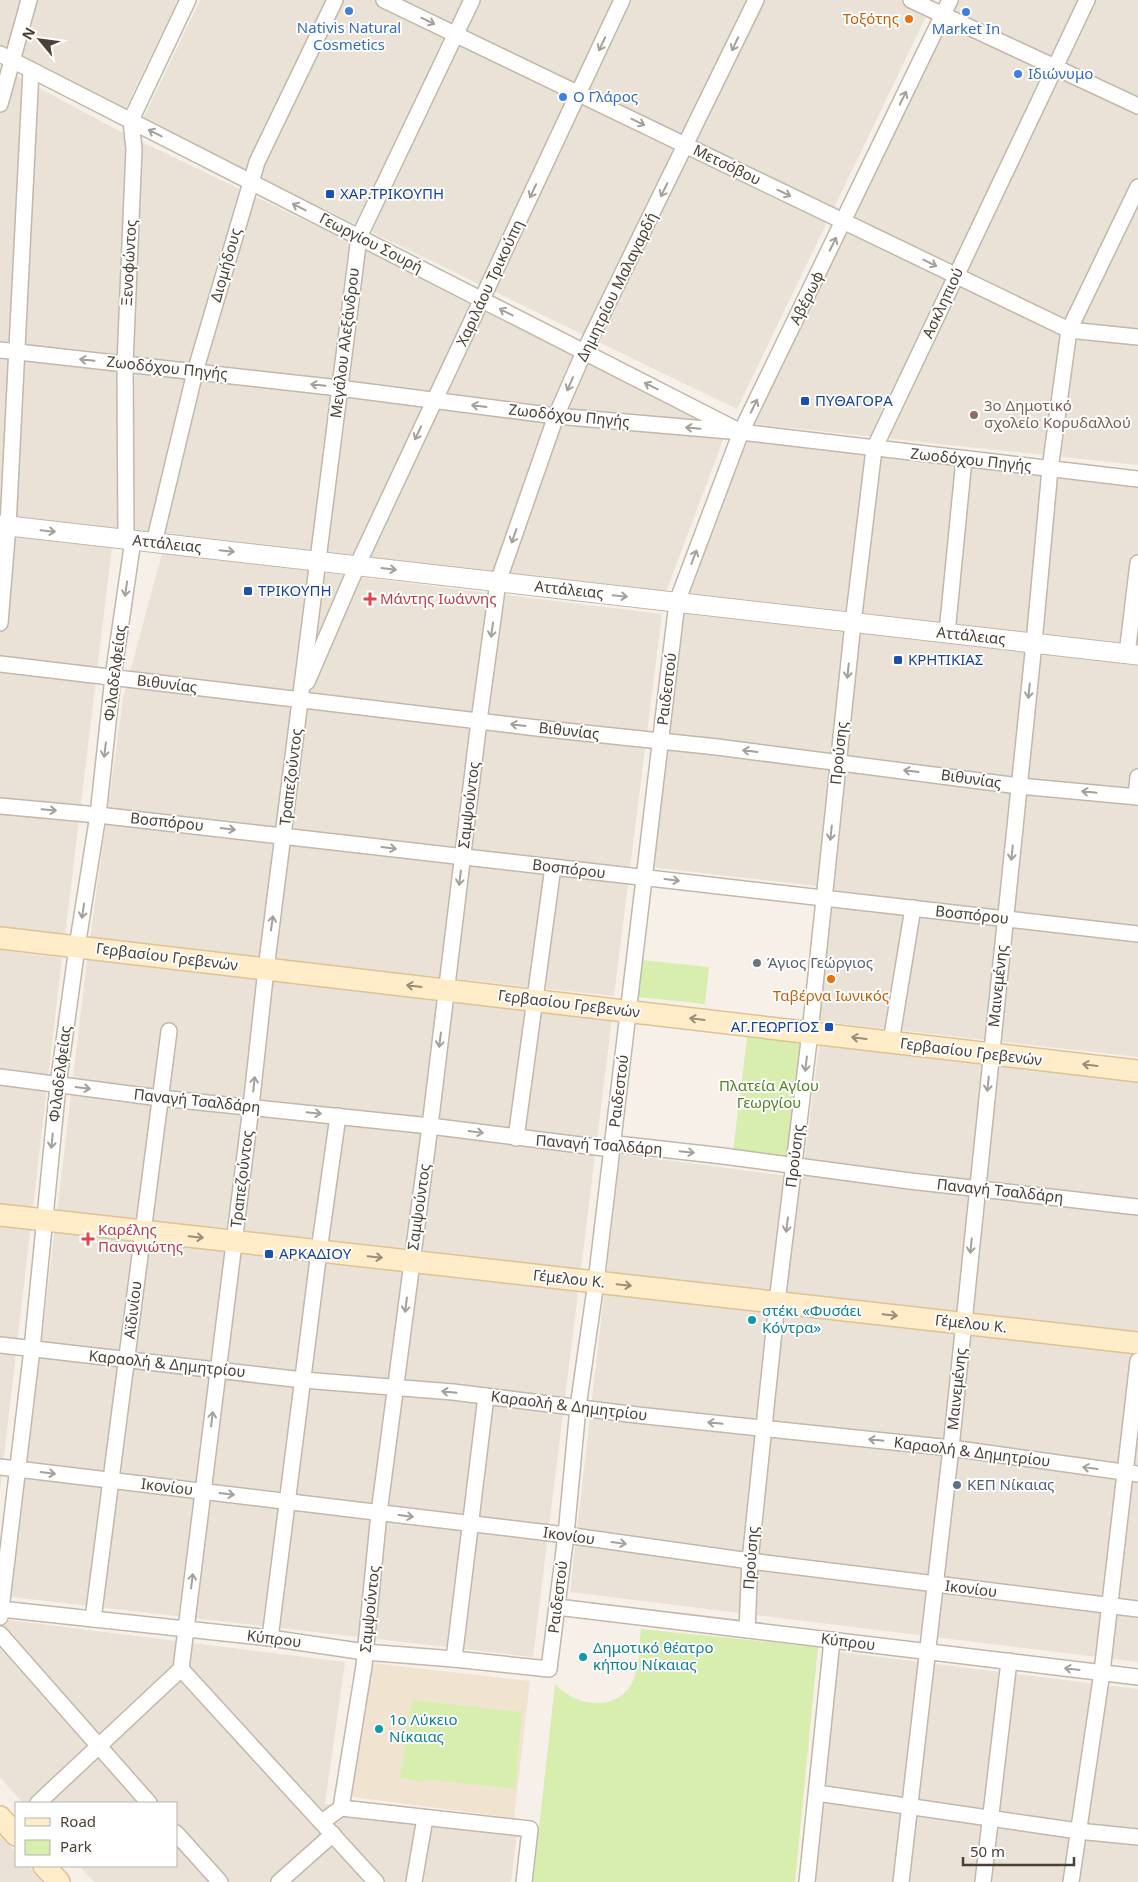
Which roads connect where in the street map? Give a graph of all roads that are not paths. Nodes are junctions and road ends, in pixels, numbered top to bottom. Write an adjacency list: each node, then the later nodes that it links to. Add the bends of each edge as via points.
1 (29, 0): 13 (street)
2 (188, 0): 19 (street)
3 (335, 0): 21 (street, Διομήδους)
4 (384, 0): 12 (street, Μετσόβου, one-way to 12)
5 (472, 0): 12 (street, Μεγάλου Αλεξάνδρου)
6 (622, 0): 16 (street, Χαριλάου Τρικούπη, one-way to 16)
7 (756, 0): 20 (street, Δημητρίου Μαλαγαρδή, one-way to 20)
8 (911, 0): 11 (street)
9 (950, 0): 11 (street, Αβέρωφ)
10 (1087, 0): 14 (street, Ασκληπιού)
11 (943, 15): 14 (street); 23 (street, Αβέρωφ, one-way to 11)
12 (456, 34): 16 (street, Μετσόβου); 24 (street, Μεγάλου Αλεξάνδρου)
13 (6, 57): 15 (street, Γεωργίου Σουρή); 17 (street)
14 (1055, 68): 18 (street); 25 (street, Ασκληπιού)
15 (31, 70): 19 (street, Γεωργίου Σουρή); 30 (street)
16 (579, 94): 20 (street, Μετσόβου, one-way to 20); 26 (street, Χαριλάου Τρικούπη, one-way to 26)
17 (0, 104)
18 (1138, 106)
19 (130, 120): 21 (street, Γεωργίου Σουρή, one-way to 19); 32 (street, Ξενοφώντος, via 134,149)
20 (686, 146): 23 (street, Μετσόβου, one-way to 23); 31 (street, Δημητρίου Μαλαγαρδή, one-way to 31)
21 (250, 182): 24 (street, Γεωργίου Σουρή, one-way to 21); 33 (street, Διομήδους)
22 (1138, 187): 27 (street, Μαινεμένης)
23 (844, 222): 25 (street, Μετσόβου, one-way to 25); 37 (street, Αβέρωφ, one-way to 23)
24 (359, 237): 26 (street, Γεωργίου Σουρή); 34 (street, Μεγάλου Αλεξάνδρου)
25 (956, 276): 27 (street, Μετσόβου); 38 (street, Ασκληπιού)
26 (482, 300): 31 (street, Γεωργίου Σουρή, one-way to 26); 35 (street, Χαριλάου Τρικούπη)
27 (1069, 330): 28 (street, Μετσόβου); 40 (street, Μαινεμένης)
28 (1138, 337)
29 (0, 350): 30 (street, Ζωοδόχου Πηγής)
30 (16, 352): 32 (street, Ζωοδόχου Πηγής, one-way to 30); 42 (street)
31 (584, 352): 36 (street, Δημητρίου Μαλαγαρδή, one-way to 36); 37 (street, Γεωργίου Σουρή, one-way to 31)
32 (125, 364): 33 (street, Ζωοδόχου Πηγής); 43 (street, Ξενοφώντος)
33 (195, 372): 34 (street, Ζωοδόχου Πηγής, one-way to 33); 44 (street, Διομήδους)
34 (339, 388): 35 (street, Ζωοδόχου Πηγής); 45 (street, Μεγάλου Αλεξάνδρου)
35 (433, 401): 36 (street, Ζωοδόχου Πηγής, one-way to 35); 47 (street, Χαριλάου Τρικούπη, one-way to 47)
36 (556, 416): 37 (street, Ζωοδόχου Πηγής, one-way to 36); 48 (street, Δημητρίου Μαλαγαρδή, one-way to 48)
37 (741, 432): 38 (street, Ζωοδόχου Πηγής); 49 (street, Αβέρωφ, one-way to 37)
38 (874, 449): 39 (street, Ζωοδόχου Πηγής); 50 (street, Ασκληπιού)
39 (964, 459): 40 (street, Ζωοδόχου Πηγής); 52 (street)
40 (1050, 469): 41 (street, Ζωοδόχου Πηγής); 53 (street, Μαινεμένης)
41 (1138, 478)
42 (4, 526): 43 (street, Αττάλειας, one-way to 43); 51 (street)
43 (130, 540): 44 (street, Αττάλειας); 56 (street, Φιλαδελφείας, one-way to 56)
44 (154, 543): 45 (street, Αττάλειας, one-way to 45)
45 (318, 561): 47 (street, Αττάλειας); 57 (street, Τραπεζούντος)
46 (1138, 563): 54 (street)
47 (356, 566): 48 (street, Αττάλειας, one-way to 48); 57 (street, Τραπεζούντος)
48 (498, 582): 49 (street, Αττάλειας, one-way to 49); 58 (street, Σαμψούντος, one-way to 58)
49 (677, 602): 50 (street, Αττάλειας); 59 (street, Ραιδεστού)
50 (853, 622): 52 (street, Αττάλειας); 60 (street, Προύσης, one-way to 60)
51 (0, 623)
52 (947, 633): 53 (street, Αττάλειας)
53 (1034, 643): 54 (street, Αττάλειας); 62 (street, Μαινεμένης, one-way to 62)
54 (1132, 654)
55 (0, 664): 56 (street, Βιθυνίας)
56 (113, 678): 57 (street, Βιθυνίας); 65 (street, Φιλαδελφείας, one-way to 65)
57 (300, 699): 58 (street, Βιθυνίας); 66 (street, Τραπεζούντος)
58 (479, 721): 59 (street, Βιθυνίας, one-way to 58); 67 (street, Σαμψούντος)
59 (660, 740): 60 (street, Βιθυνίας, one-way to 59); 69 (street, Ραιδεστού)
60 (838, 762): 62 (street, Βιθυνίας, one-way to 60); 70 (street, Προύσης, one-way to 70)
61 (1138, 777): 63 (street)
62 (1019, 786): 63 (street, Βιθυνίας, one-way to 62); 72 (street, Μαινεμένης, one-way to 72)
63 (1137, 797)
64 (0, 806): 65 (street, Βοσπόρου, one-way to 65)
65 (98, 815): 66 (street, Βοσπόρου, one-way to 66); 75 (street, Φιλαδελφείας, one-way to 75)
66 (284, 836): 67 (street, Βοσπόρου, one-way to 67); 76 (street, Τραπεζούντος, one-way to 66)
67 (463, 856): 68 (street, Βοσπόρου); 77 (street, Σαμψούντος, one-way to 77)
68 (553, 867): 69 (street, Βοσπόρου); 78 (street)
69 (644, 877): 70 (street, Βοσπόρου, one-way to 70); 79 (street, Ραιδεστού)
70 (824, 898): 71 (street, Βοσπόρου); 81 (street, Προύσης)
71 (913, 908): 72 (street, Βοσπόρου); 82 (street)
72 (1005, 918): 73 (street, Βοσπόρου); 83 (street, Μαινεμένης)
73 (1138, 934)
74 (0, 938): 75 (main road, Γερβασίου Γρεβενών)
75 (77, 947): 76 (main road, Γερβασίου Γρεβενών); 86 (street, Φιλαδελφείας)
76 (266, 969): 77 (main road, Γερβασίου Γρεβενών, one-way to 76); 88 (street, Τραπεζούντος, one-way to 76)
77 (446, 990): 78 (main road, Γερβασίου Γρεβενών); 90 (street, Σαμψούντος, one-way to 90)
78 (535, 1000): 79 (main road, Γερβασίου Γρεβενών); 91 (street)
79 (628, 1012): 81 (main road, Γερβασίου Γρεβενών, one-way to 79); 92 (street, Ραιδεστού)
80 (169, 1031): 87 (street, Αϊδινίου)
81 (810, 1033): 82 (main road, Γερβασίου Γρεβενών, one-way to 81); 93 (street, Προύσης, one-way to 93)
82 (891, 1042): 83 (main road, Γερβασίου Γρεβενών)
83 (991, 1054): 84 (main road, Γερβασίου Γρεβενών, one-way to 83); 94 (street, Μαινεμένης, one-way to 94)
84 (1138, 1071)
85 (0, 1077): 86 (street, Παναγή Τσαλδάρη)
86 (58, 1085): 87 (street, Παναγή Τσαλδάρη, one-way to 87); 97 (street, Φιλαδελφείας, one-way to 97)
87 (160, 1098): 88 (street, Παναγή Τσαλδάρη); 98 (street, Αϊδινίου)
88 (251, 1107): 89 (street, Παναγή Τσαλδάρη, one-way to 89); 99 (street, Τραπεζούντος)
89 (338, 1116): 90 (street, Παναγή Τσαλδάρη); 100 (street)
90 (430, 1126): 91 (street, Παναγή Τσαλδάρη, one-way to 91); 101 (street, Σαμψούντος)
91 (516, 1138): 92 (street, Παναγή Τσαλδάρη)
92 (612, 1149): 93 (street, Παναγή Τσαλδάρη, one-way to 93, via 617,1144); 102 (street, Ραιδεστού)
93 (794, 1167): 94 (street, Παναγή Τσαλδάρη); 103 (street, Προύσης, one-way to 103)
94 (977, 1188): 95 (street, Παναγή Τσαλδάρη); 104 (street, Μαινεμένης, one-way to 104)
95 (1138, 1207)
96 (0, 1215): 97 (main road, Γέμελου Κ.)
97 (44, 1220): 98 (main road, Γέμελου Κ.); 107 (street, Φιλαδελφείας)
98 (143, 1231): 99 (main road, Γέμελου Κ., one-way to 99); 108 (street, Αϊδινίου)
99 (234, 1241): 100 (main road, Γέμελου Κ.); 110 (street, Τραπεζούντος)
100 (319, 1251): 101 (main road, Γέμελου Κ., one-way to 101); 111 (street)
101 (412, 1261): 102 (main road, Γέμελου Κ.); 112 (street, Σαμψούντος, one-way to 112)
102 (596, 1282): 103 (main road, Γέμελου Κ., one-way to 103); 114 (street, Ραιδεστού)
103 (777, 1302): 104 (main road, Γέμελου Κ., one-way to 104); 115 (street, Προύσης)
104 (963, 1323): 105 (main road, Γέμελου Κ.); 116 (street, Μαινεμένης)
105 (1138, 1343)
106 (0, 1346): 107 (street, Καραολή & Δημητρίου)
107 (32, 1349): 108 (street, Καραολή & Δημητρίου); 118 (street, Φιλαδελφείας)
108 (127, 1360): 110 (street, Καραολή & Δημητρίου); 120 (street, Αϊδινίου)
109 (1138, 1361): 119 (street)
110 (218, 1370): 111 (street, Καραολή & Δημητρίου); 121 (street, Τραπεζούντος, one-way to 110)
111 (303, 1380): 112 (street, Καραολή & Δημητρίου); 122 (street)
112 (396, 1386): 113 (street, Καραολή & Δημητρίου, one-way to 112); 123 (street, Σαμψούντος)
113 (486, 1396): 114 (street, Καραολή & Δημητρίου); 124 (street)
114 (578, 1407): 115 (street, Καραολή & Δημητρίου, one-way to 114); 125 (street, Ραιδεστού)
115 (764, 1428): 116 (street, Καραολή & Δημητρίου, one-way to 115); 126 (street, Προύσης)
116 (951, 1448): 119 (street, Καραολή & Δημητρίου, one-way to 116); 127 (street, Μαινεμένης)
117 (0, 1467): 118 (street, Ικονίου)
118 (17, 1469): 120 (street, Ικονίου, one-way to 120); 131 (street, Φιλαδελφείας)
119 (1132, 1473): 128 (street)
120 (111, 1480): 121 (street, Ικονίου); 132 (street, Αϊδινίου)
121 (203, 1492): 122 (street, Ικονίου, one-way to 122); 133 (street, Τραπεζούντος, one-way to 121)
122 (288, 1502): 123 (street, Ικονίου); 136 (street)
123 (380, 1513): 124 (street, Ικονίου, one-way to 124); 139 (street, Σαμψούντος)
124 (470, 1524): 125 (street, Ικονίου); 140 (street)
125 (566, 1535): 126 (street, Ικονίου, one-way to 126); 129 (street, Ραιδεστού)
126 (750, 1561): 127 (street, Ικονίου); 134 (street, Προύσης)
127 (935, 1585): 128 (street, Ικονίου); 138 (street, Μαινεμένης)
128 (1110, 1606): 130 (street, Ικονίου); 144 (street)
129 (557, 1607): 134 (street, Κύπρου); 143 (street, Ραιδεστού)
130 (1138, 1609)
131 (0, 1612): 132 (street, Κύπρου)
132 (93, 1619): 133 (street, Κύπρου)
133 (186, 1629): 136 (street, Κύπρου); 142 (street, Τραπεζούντος)
134 (747, 1630): 137 (street, Κύπρου)
135 (0, 1634): 146 (street)
136 (270, 1638): 139 (street, Κύπρου)
137 (832, 1640): 138 (street, Κύπρου); 147 (street)
138 (928, 1651): 141 (street, Κύπρου); 150 (street, Μαινεμένης)
139 (365, 1652): 140 (street, Κύπρου); 151 (street, Σαμψούντος)
140 (454, 1658): 143 (street, Κύπρου)
141 (1009, 1661): 144 (street, Κύπρου, one-way to 141); 153 (street)
142 (181, 1668): 146 (street); 154 (street)
143 (549, 1669)
144 (1102, 1672): 145 (street, Κύπρου); 155 (street)
145 (1138, 1677)
146 (98, 1746): 148 (street); 149 (street)
147 (817, 1793): 150 (street); 166 (street)
148 (39, 1802)
149 (148, 1802)
150 (910, 1806): 153 (street); 167 (street, Μαινεμένης)
151 (341, 1808): 152 (street); 154 (street)
152 (425, 1818): 164 (street); 165 (street, via 530,1829)
153 (991, 1818): 155 (street); 168 (street)
154 (322, 1822): 156 (street)
155 (1078, 1831): 158 (street); 169 (street)
156 (333, 1834): 162 (street); 163 (street)
157 (178, 1835): 161 (street)
158 (1138, 1837)
159 (45, 1867): 160 (main road)
160 (59, 1882)
161 (220, 1882)
162 (279, 1882)
163 (376, 1882)
164 (414, 1882)
165 (524, 1882)
166 (807, 1882)
167 (901, 1882)
168 (983, 1882)
169 (1071, 1882)

